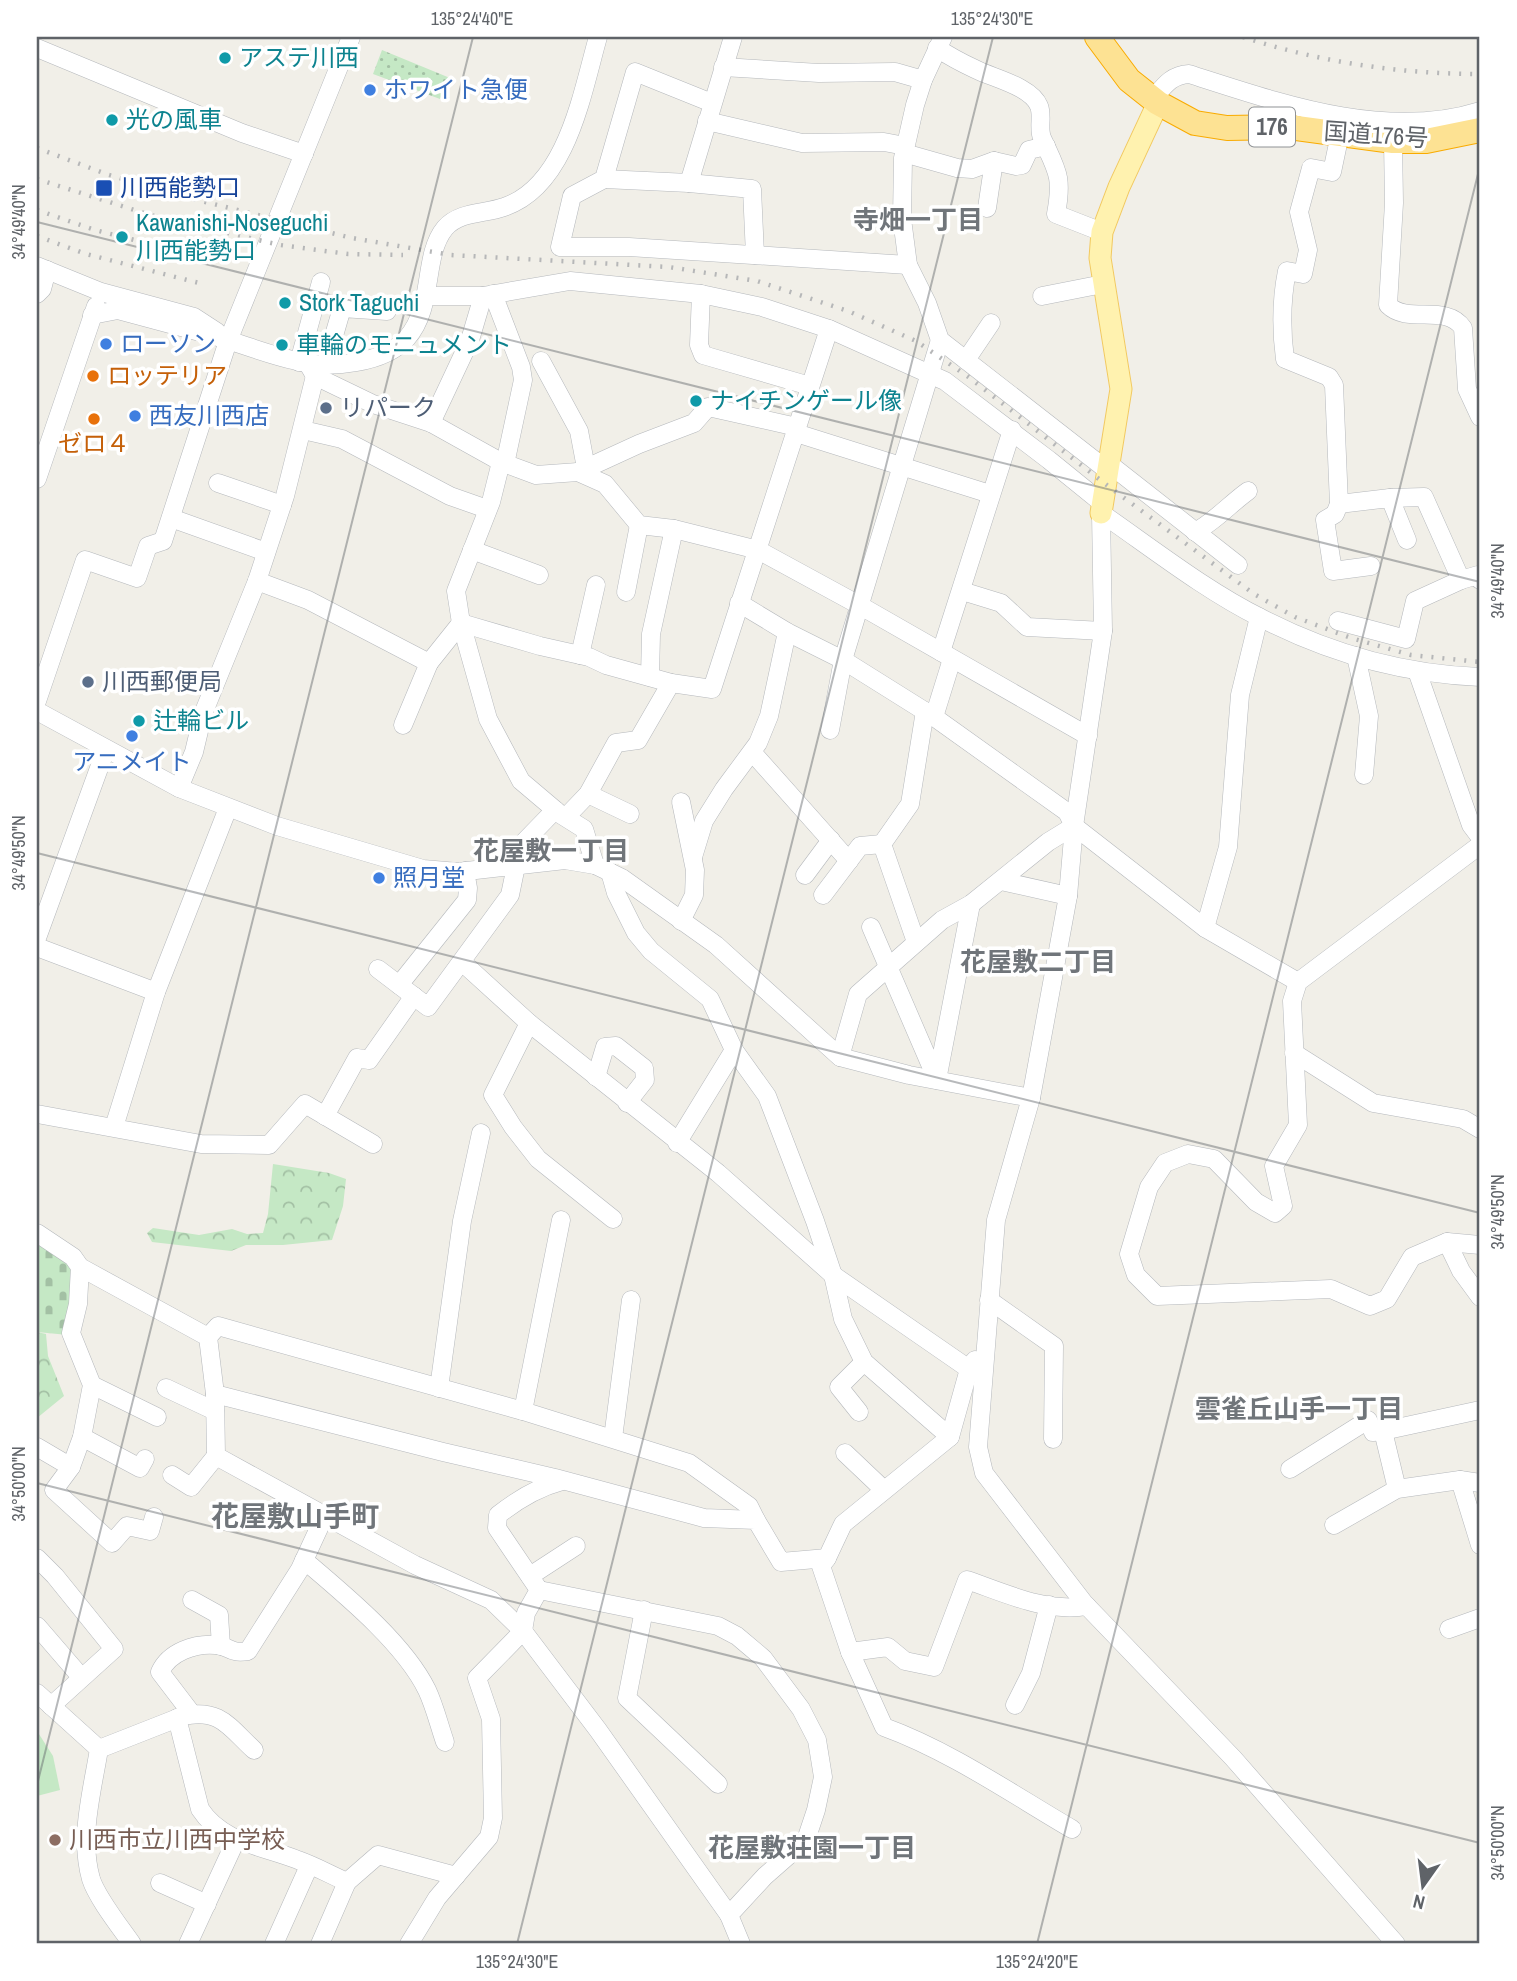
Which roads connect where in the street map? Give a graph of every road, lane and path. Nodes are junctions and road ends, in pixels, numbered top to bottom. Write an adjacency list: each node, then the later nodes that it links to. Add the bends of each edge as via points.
1 (351, 37): 18 (street)
2 (598, 37): 30 (street, via 569,133 551,172 533,191 506,207 464,215 446,227 436,246)
3 (733, 37): 7 (street)
4 (1097, 37): 9 (highway, 国道176号 / 176, via 1129,80)
5 (940, 43): 8 (street); 16 (street, via 977,71 1029,95 1039,106 1039,132)
6 (37, 48): 18 (street)
7 (723, 67): 8 (street, via 895,72); 10 (street)
8 (923, 80): 17 (street)
9 (1155, 101): 11 (street, via 1168,81 1189,74 1309,111 1425,122); 14 (highway, 国道176号 / 176, via 1195,123); 23 (main road)
10 (712, 103): 12 (street); 20 (street, via 635,72)
11 (1480, 111)
12 (706, 121): 17 (street, via 802,143 884,142); 21 (street)
13 (1480, 130): 15 (highway, 国道176号 / 176, via 1426,141)
14 (1340, 134): 15 (highway, 国道176号 / 176); 61 (street, via 1332,172 1311,168 1299,212 1308,250 1303,274 1287,271 1281,318 1285,359 1329,377 1334,385)
15 (1393, 141): 47 (street, via 1388,305 1397,312 1449,316 1461,323 1467,389)
16 (1046, 146): 19 (street, via 1029,150 1016,166); 23 (street, via 1059,174 1056,214)
17 (904, 150): 19 (street, via 957,168 972,169); 25 (street, via 902,219)
18 (304, 154): 41 (street)
19 (994, 161): 22 (street)
20 (604, 179): 21 (street); 24 (street, via 572,196 561,247)
21 (689, 183): 24 (street, via 752,189)
22 (988, 208)
23 (1102, 232): 28 (main road)
24 (755, 256): 25 (street)
25 (908, 265): 40 (street)
26 (42, 268): 29 (street); 31 (street)
27 (321, 282): 44 (street)
28 (1103, 284): 35 (street); 54 (main road, via 1121,389)
29 (84, 285): 33 (street); 36 (street)
30 (428, 288): 34 (street); 44 (street, via 421,317 407,338 387,354 365,362)
31 (37, 294)
32 (701, 294): 34 (street, via 570,281); 39 (street, via 762,307); 46 (street, via 699,345 703,355)
33 (113, 295): 36 (street); 41 (street, via 194,317)
34 (488, 295): 48 (street); 52 (street, via 523,380)
35 (1042, 296)
36 (93, 311): 41 (street, via 118,310); 56 (street)
37 (387, 311): 44 (street, via 342,308)
38 (991, 323): 42 (street)
39 (829, 329): 45 (street); 46 (street)
40 (940, 340): 42 (street); 45 (street)
41 (228, 341): 44 (street); 65 (street)
42 (966, 360): 54 (street)
43 (541, 361): 55 (street, via 579,431)
44 (312, 366): 48 (street, via 373,404); 49 (street, via 314,387)
45 (931, 374): 51 (street, via 946,380); 53 (street)
46 (810, 386): 50 (street)
47 (1480, 417)
48 (431, 423): 52 (street)
49 (303, 430): 62 (street); 64 (street, via 342,439 450,496)
50 (796, 430): 53 (street); 55 (street, via 708,407 694,423); 71 (street)
51 (1012, 430): 59 (street); 63 (street)
52 (503, 463): 55 (street, via 536,475); 64 (street)
53 (901, 466): 59 (street); 83 (street)
54 (1107, 467): 63 (main road); 68 (street)
55 (582, 470): 66 (street, via 606,484)
56 (37, 479)
57 (218, 483): 62 (street)
58 (1248, 491): 68 (street)
59 (990, 494): 80 (street)
60 (1390, 498): 61 (street); 69 (street); 76 (street, via 1424,497)
61 (1339, 504): 74 (street, via 1335,514 1325,520 1333,571)
62 (282, 505): 72 (street)
63 (1102, 508): 84 (street, via 1219,594); 87 (street)
64 (487, 509): 70 (street)
65 (171, 518): 72 (street); 98 (street, via 163,541 148,546 137,578 85,560)
66 (639, 525): 67 (street); 81 (street)
67 (674, 529): 71 (street); 95 (street, via 651,634)
68 (1195, 532): 73 (street)
69 (1407, 540)
70 (472, 550): 75 (street); 86 (street, via 456,591)
71 (758, 550): 82 (street); 83 (street)
72 (266, 552): 78 (street)
73 (1238, 565)
74 (1371, 566)
75 (539, 575)
76 (1461, 580): 77 (street, via 1478,575); 85 (street, via 1415,601 1406,639)
77 (1480, 580)
78 (257, 581): 93 (street, via 308,600); 107 (street, via 202,714 194,752)
79 (596, 584): 89 (street)
80 (962, 591): 87 (street, via 1001,603 1027,627); 90 (street)
81 (626, 592)
82 (739, 603): 88 (street); 97 (street, via 712,688)
83 (859, 605): 90 (street); 92 (street)
84 (1259, 617): 91 (street); 130 (street, via 1240,695 1228,847)
85 (1338, 621)
86 (461, 623): 89 (street); 93 (street); 111 (street, via 488,719 521,781)
87 (1103, 631): 103 (street)
88 (787, 632): 92 (street); 105 (street, via 769,716)
89 (580, 655): 95 (street)
90 (947, 655): 100 (street); 103 (street)
91 (1356, 656): 94 (street); 106 (street, via 1369,716)
92 (843, 660): 100 (street); 102 (street)
93 (429, 663): 101 (street)
94 (1417, 671): 96 (street); 114 (street, via 1471,825)
95 (650, 677): 97 (street)
96 (1480, 677)
97 (671, 683): 108 (street, via 638,740 616,743)
98 (37, 701)
99 (37, 711): 104 (street)
100 (929, 714): 113 (street, via 1067,812); 116 (street, via 910,804)
101 (403, 725)
102 (830, 730)
103 (1088, 736): 113 (street)
104 (106, 750): 107 (street); 131 (street)
105 (752, 752): 115 (street); 118 (street, via 704,821)
106 (1364, 775)
107 (179, 788): 110 (street)
108 (589, 794): 111 (street); 112 (street)
109 (681, 802): 118 (street)
110 (228, 808): 122 (street, via 423,869); 139 (street)
111 (561, 813): 120 (street, via 522,844); 121 (street, via 584,829)
112 (629, 814)
113 (1074, 827): 124 (street); 126 (street); 130 (street)
114 (1480, 837)
115 (831, 840): 119 (street); 123 (street)
116 (882, 844): 119 (street, via 860,846); 132 (street)
117 (1480, 845): 137 (street)
118 (693, 857): 128 (street, via 694,895)
119 (849, 861): 125 (street)
120 (511, 866): 121 (street, via 565,860); 122 (street); 134 (street, via 510,895)
121 (602, 869): 128 (street); 142 (street, via 636,933 710,999)
122 (465, 871): 138 (street, via 467,900)
123 (805, 876)
124 (1001, 881): 126 (street); 127 (street)
125 (823, 895)
126 (1068, 896): 147 (street)
127 (971, 904): 132 (street); 146 (street)
128 (681, 921): 144 (street, via 716,945)
129 (871, 927): 135 (street)
130 (1205, 928): 137 (street)
131 (37, 938)
132 (916, 942): 135 (street)
133 (37, 947): 139 (street)
134 (462, 962): 140 (street, via 428,1007); 141 (street)
135 (888, 966): 144 (street, via 858,994); 146 (street)
136 (378, 969): 138 (street)
137 (1298, 982): 143 (street, via 1292,1001)
138 (399, 985): 140 (street)
139 (156, 992): 151 (street)
140 (414, 996): 150 (street, via 369,1060 357,1058)
141 (529, 1023): 145 (street); 156 (street, via 493,1096 538,1159)
142 (734, 1050): 154 (street); 162 (street, via 767,1097)
143 (1294, 1053): 152 (street, via 1373,1103 1463,1119); 159 (street, via 1298,1125 1274,1166 1283,1206 1275,1213 1256,1202 1214,1159 1188,1154 1165,1163 1149,1187 1129,1254 1136,1275 1157,1296 1331,1289 1370,1306 1387,1299 1412,1257)
144 (840, 1057): 146 (street)
145 (596, 1077): 148 (street); 148 (street, via 605,1047 616,1045 644,1068 645,1080)
146 (937, 1080): 147 (street)
147 (1031, 1098): 165 (street, via 996,1220)
148 (627, 1103): 154 (street)
149 (37, 1114): 151 (street)
150 (325, 1116): 151 (street, via 305,1104 269,1145 201,1144); 155 (street)
151 (114, 1127)
152 (1480, 1129)
153 (481, 1133): 172 (street, via 462,1221)
154 (677, 1143): 162 (street)
155 (373, 1144)
156 (613, 1219)
157 (561, 1220): 175 (street)
158 (37, 1233): 161 (street, via 73,1257)
159 (1447, 1242): 160 (street); 163 (street)
160 (1480, 1245)
161 (80, 1267): 166 (street); 170 (street, via 71,1333)
162 (833, 1275): 168 (street, via 844,1319); 169 (street)
163 (1480, 1297)
164 (631, 1300): 181 (street)
165 (989, 1300): 167 (street); 182 (street, via 1054,1346)
166 (208, 1337): 172 (street, via 218,1326); 173 (street)
167 (986, 1345): 169 (street); 207 (street, via 978,1447 984,1472)
168 (864, 1362): 176 (street, via 839,1387); 180 (street)
169 (969, 1369): 180 (street)
170 (92, 1385): 177 (street); 179 (street)
171 (166, 1388): 173 (street)
172 (439, 1388): 175 (street)
173 (215, 1403): 185 (street); 190 (street)
174 (1480, 1410): 178 (street)
175 (523, 1411): 181 (street)
176 (859, 1412)
177 (157, 1417)
178 (1382, 1431): 188 (street, via 1373,1432 1368,1420); 193 (street)
179 (82, 1437): 186 (street, via 140,1468); 187 (street)
180 (950, 1437): 194 (street)
181 (613, 1438): 197 (street, via 689,1463 749,1506)
182 (1053, 1439)
183 (37, 1447): 187 (street)
184 (845, 1453): 194 (street)
185 (216, 1456): 189 (street, via 191,1487); 195 (street)
186 (145, 1459)
187 (71, 1467): 196 (street, via 54,1490 112,1543 127,1526 150,1531)
188 (1290, 1469)
189 (172, 1475)
190 (565, 1480): 197 (street, via 704,1518); 204 (street, via 545,1486 498,1515 497,1528)
191 (1460, 1480): 192 (street); 193 (street); 199 (street)
192 (1480, 1483)
193 (1397, 1489): 198 (street)
194 (884, 1490): 202 (street, via 843,1524)
195 (325, 1515): 203 (street); 212 (street, via 491,1600)
196 (154, 1517)
197 (756, 1520): 202 (street, via 781,1562)
198 (1334, 1525)
199 (1480, 1545)
200 (576, 1546): 204 (street)
201 (37, 1558): 215 (street, via 114,1649)
202 (827, 1558): 214 (street, via 821,1566)
203 (304, 1559): 213 (street, via 248,1651 234,1653); 220 (street, via 402,1651 427,1689)
204 (534, 1583): 208 (street); 212 (street)
205 (192, 1600): 213 (street, via 219,1615)
206 (1049, 1605): 207 (street); 214 (street, via 967,1580 934,1667 905,1661 887,1647); 217 (street, via 1031,1673)
207 (1087, 1606): 238 (street, via 1233,1758)
208 (644, 1610): 223 (street, via 627,1698); 231 (street, via 718,1626 737,1636 763,1658 801,1709 817,1740 822,1777 806,1840)
209 (1480, 1618): 211 (street)
210 (37, 1626): 215 (street)
211 (1449, 1629)
212 (523, 1630): 227 (street, via 477,1678 491,1719 493,1818 489,1837); 231 (street)
213 (221, 1646): 219 (street, via 183,1650 165,1660 160,1672)
214 (850, 1652): 224 (street, via 884,1727)
215 (80, 1678): 218 (street)
216 (37, 1693): 218 (street)
217 (1015, 1705)
218 (51, 1706): 221 (street)
219 (185, 1716): 221 (street); 222 (street, via 220,1717); 225 (street, via 200,1809 207,1820)
220 (445, 1742)
221 (99, 1749): 232 (street, via 86,1844 92,1881)
222 (254, 1750)
223 (718, 1784)
224 (1072, 1829)
225 (236, 1840): 226 (street); 230 (street)
226 (309, 1866): 228 (street); 234 (street)
227 (456, 1876): 228 (street, via 377,1855); 236 (street)
228 (347, 1882): 235 (street)
229 (160, 1883): 230 (street)
230 (206, 1904): 233 (street)
231 (729, 1915): 237 (street)
232 (132, 1944)
233 (188, 1944)
234 (274, 1944)
235 (320, 1944)
236 (409, 1944)
237 (740, 1944)
238 (1396, 1944)

